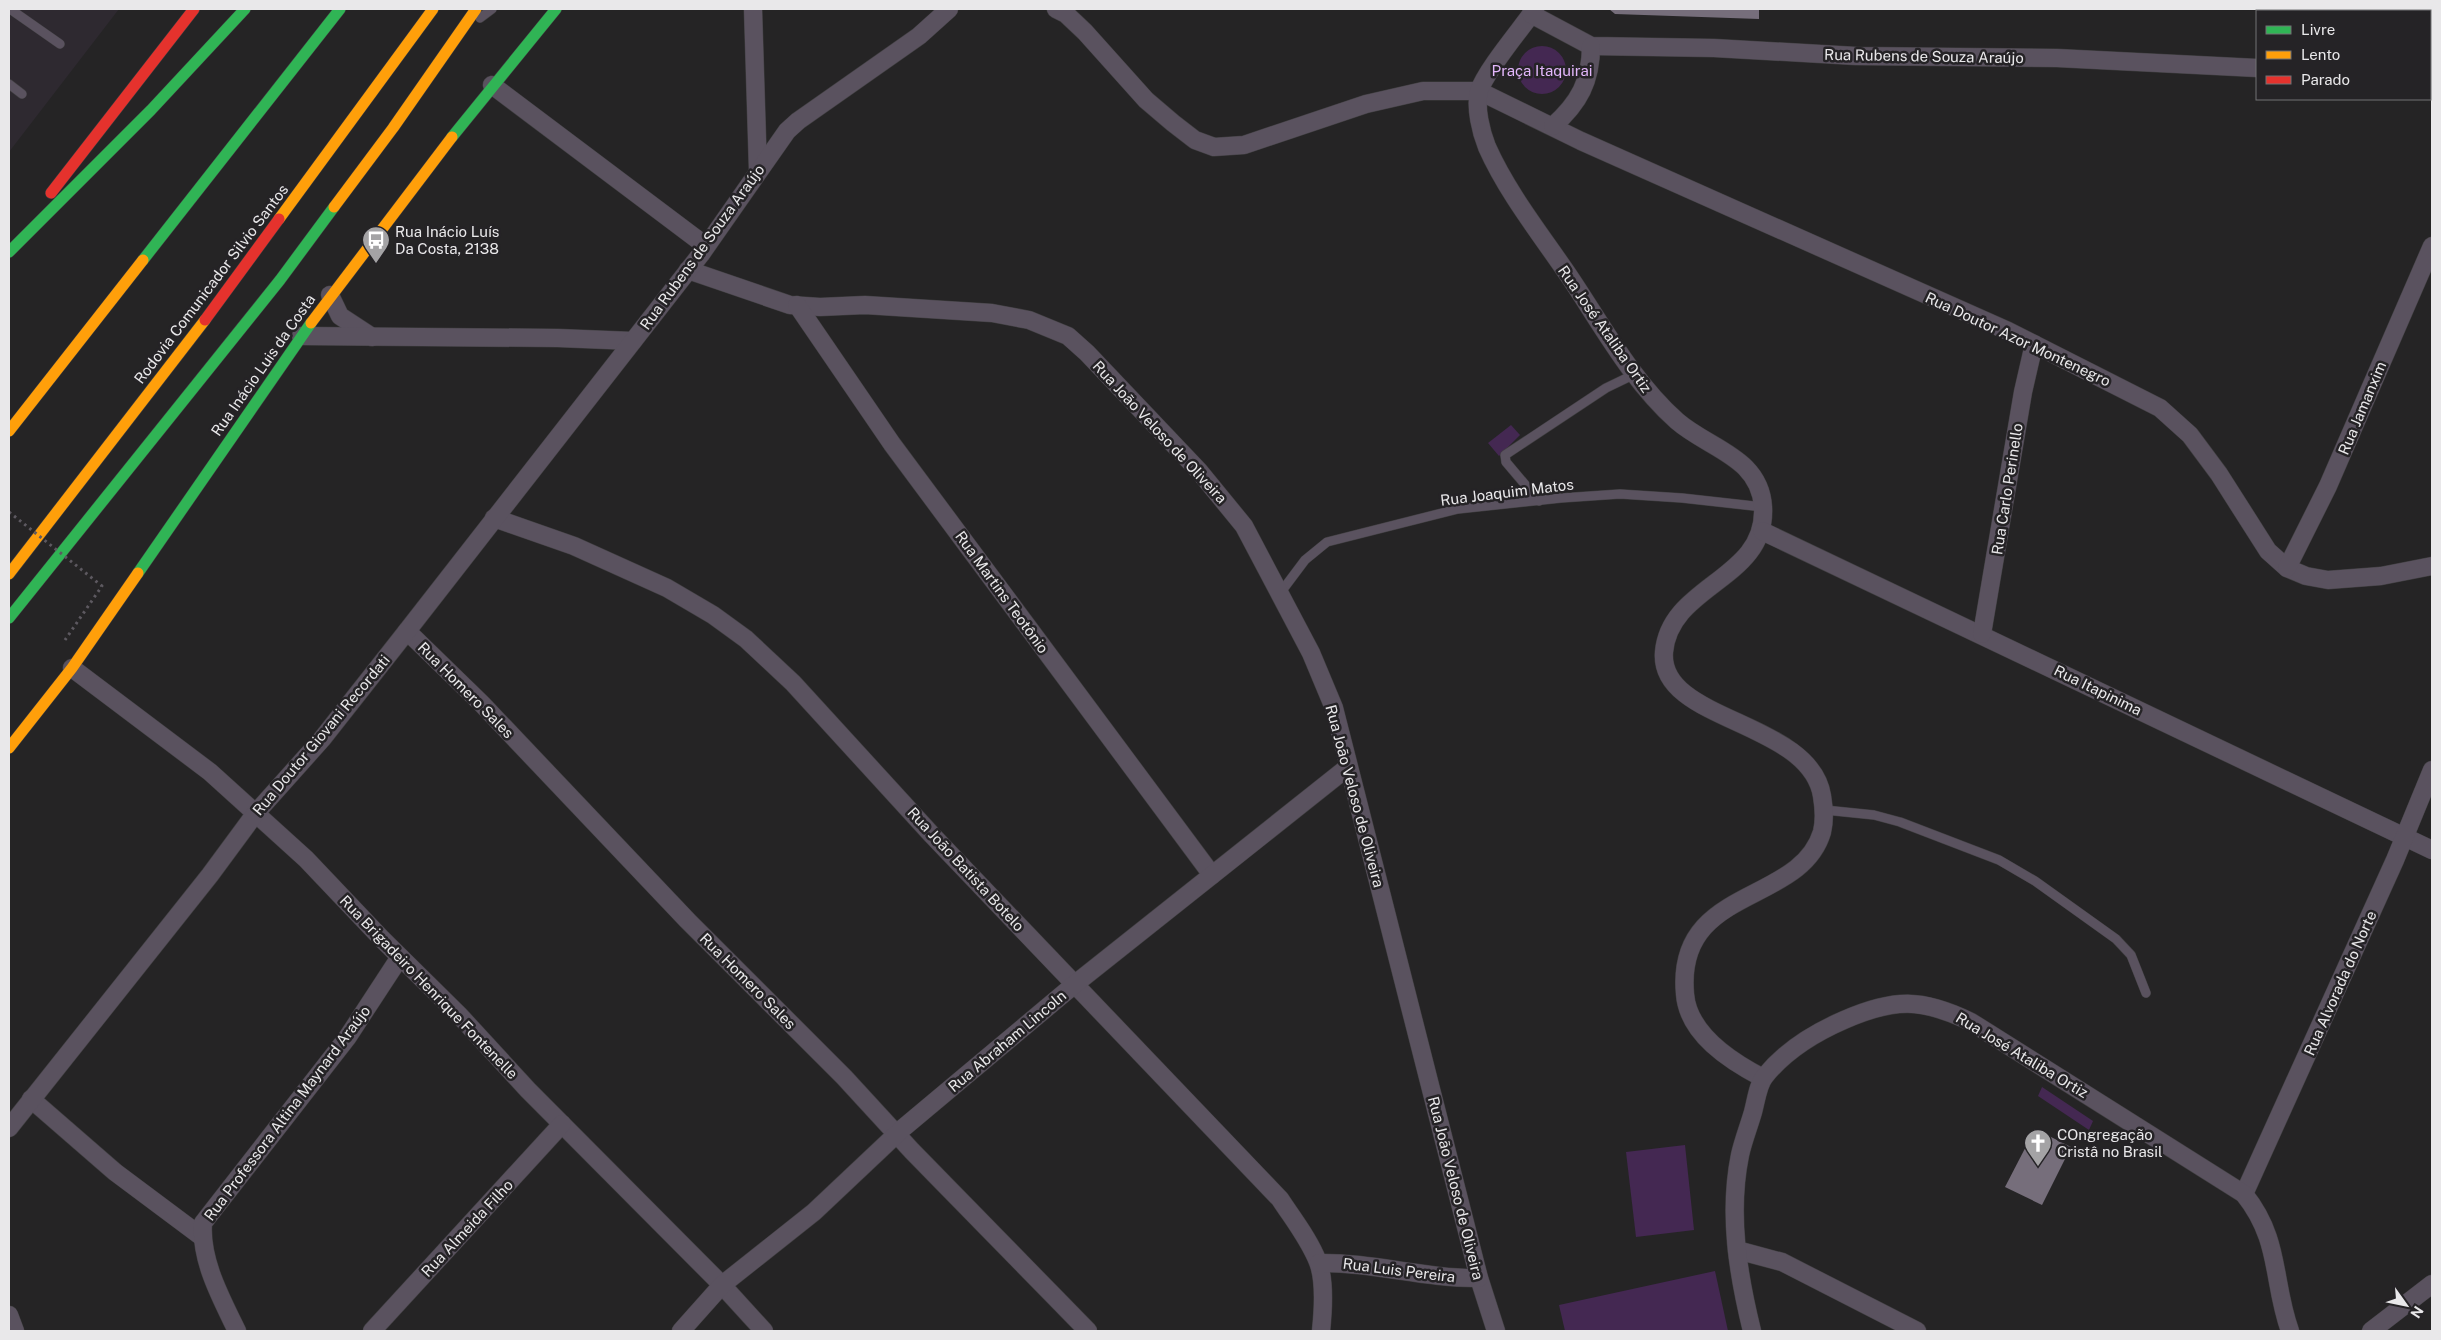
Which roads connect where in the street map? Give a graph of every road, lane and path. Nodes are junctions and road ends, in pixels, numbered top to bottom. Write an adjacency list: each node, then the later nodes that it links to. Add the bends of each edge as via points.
1 (10, 9): 14 (lane)
2 (194, 9): 25 (main road)
3 (245, 9): 26 (main road, via 145,117)
4 (340, 9): 35 (main road)
5 (433, 9): 43 (main road, Rodovia Comunicador Silvio Santos, via 217,304)
6 (476, 9): 13 (main road)
7 (492, 9): 13 (lane)
8 (556, 9): 18 (main road, Rua Inácio Luis da Costa)
9 (753, 9): 22 (street)
10 (949, 9): 22 (street, Rua Rubens de Souza Araújo, via 919,36 798,121)
11 (1056, 9): 19 (street, via 1085,32 1146,100 1195,140 1214,147 1244,145 1366,104 1423,91)
12 (1532, 10): 15 (street); 19 (street)
13 (461, 31): 45 (main road, via 280,280)
14 (60, 44)
15 (1591, 46): 16 (street, Rua Rubens de Souza Araújo, via 1856,56 2057,58); 21 (street, via 1591,67 1586,83 1572,107)
16 (2256, 68)
17 (9, 84): 20 (lane)
18 (492, 85): 23 (street); 28 (main road, Rua Inácio Luis da Costa)
19 (1479, 91): 21 (street); 34 (street, Rua José Ataliba Ortiz, via 1478,112 1486,144 1508,186)
20 (22, 94)
21 (1553, 126): 33 (street, Rua Doutor Azor Montenegro)
22 (758, 171): 23 (street, Rua Rubens de Souza Araújo)
23 (706, 246): 27 (street, Rua Rubens de Souza Araújo)
24 (2432, 246): 42 (street, Rua Jamanxim, via 2328,486)
25 (9, 248)
26 (9, 252)
27 (688, 270): 29 (street, Rua João Veloso de Oliveira); 32 (street, Rua Rubens de Souza Araújo)
28 (330, 295): 30 (main road, Rua Inácio Luis da Costa); 31 (street, via 340,316)
29 (797, 305): 44 (street, Rua João Veloso de Oliveira, via 865,304 992,313 1029,320 1068,336 1199,471 1244,526); 57 (street, Rua Martins Teotônio, via 892,444)
30 (301, 336): 31 (street, Rua Rubens de Souza Araújo); 49 (main road, Rua Inácio Luis da Costa)
31 (372, 337): 32 (street, Rua Rubens de Souza Araújo)
32 (632, 341): 39 (street, Rua Doutor Giovani Recordati)
33 (2034, 344): 42 (street, Rua Doutor Azor Montenegro, via 2145,400 2190,435 2268,551); 47 (street, Rua Carlo Perinello)
34 (1635, 374): 36 (lane, via 1606,388 1507,453 1505,458); 37 (street, Rua José Ataliba Ortiz, via 1678,422 1745,466 1758,483)
35 (9, 431)
36 (1540, 501): 37 (lane, Rua Joaquim Matos, via 1620,494); 44 (lane, Rua Joaquim Matos, via 1458,509 1327,542 1305,560)
37 (1762, 507): 40 (street, Rua José Ataliba Ortiz)
38 (9, 512): 48 (path, bridge, via 102,586)
39 (494, 518): 46 (street, Rua Doutor Giovani Recordati); 59 (street, Rua João Batista Botelo, via 574,546 667,588 713,615 746,640 793,684)
40 (1762, 531): 47 (street, Rua Itapinima); 53 (street, via 1755,546 1732,571 1686,606 1669,628 1664,655 1669,679 1686,695 1770,737 1806,762 1821,786)
41 (2432, 566): 42 (street, Rua Doutor Azor Montenegro, via 2381,576 2328,580)
42 (2287, 568)
43 (9, 574)
44 (1281, 592): 51 (street, Rua João Veloso de Oliveira, via 1334,708)
45 (9, 618)
46 (407, 631): 54 (street, Rua Doutor Giovani Recordati, via 322,738); 65 (street, Rua Homero Sales, via 482,704 688,921)
47 (1982, 634): 55 (street, Rua Itapinima)
48 (65, 640)
49 (72, 668): 50 (main road, Rua Inácio Luis da Costa); 54 (street, Rua Brigadeiro Henrique Fontenelle, via 210,772)
50 (9, 748)
51 (1348, 767): 57 (street, Rua Abraham Lincoln); 70 (street, Rua João Veloso de Oliveira)
52 (2432, 770): 55 (street, Rua Alvorada do Norte)
53 (1824, 810): 60 (lane, via 1874,815 1900,822 1975,849 2006,864 2116,939 2131,955); 61 (street, via 1822,833 1807,858 1789,874 1736,903 1704,926 1689,947 1683,974 1686,1008 1709,1042 1741,1067)
54 (255, 814): 58 (street, Rua Brigadeiro Henrique Fontenelle, via 306,859); 62 (street, Rua Doutor Giovani Recordati)
55 (2404, 837): 56 (street, Rua Itapinima); 66 (street, Rua Alvorada do Norte)
56 (2432, 850)
57 (1212, 875): 59 (street, Rua Abraham Lincoln)
58 (400, 957): 63 (street, Rua Brigadeiro Henrique Fontenelle); 67 (street, Rua Professora Altina Maynard Araújo, via 347,1038 203,1222)
59 (1075, 984): 65 (street, Rua Abraham Lincoln); 69 (street, Rua João Batista Botelo, via 1280,1199)
60 (2146, 993)
61 (1763, 1078): 66 (street, Rua José Ataliba Ortiz, via 1794,1048 1820,1030 1870,1009 1903,1004 1930,1005 1971,1022); 68 (street, via 1740,1155 1734,1205)
62 (31, 1099): 64 (street, Rua Doutor Giovani Recordati); 67 (street, via 115,1172)
63 (562, 1124): 72 (street, Rua Brigadeiro Henrique Fontenelle); 76 (street, Rua Almeida Filho)
64 (9, 1128)
65 (897, 1133): 72 (street, Rua Abraham Lincoln, via 814,1212); 79 (street, Rua Homero Sales)
66 (2244, 1194): 84 (street, Rua José Ataliba Ortiz, via 2268,1236)
67 (202, 1237): 75 (street, Rua Professora Altina Maynard Araújo, via 216,1287)
68 (1737, 1250): 82 (street); 83 (street, via 1782,1262)
69 (1319, 1264): 70 (street, Rua Luis Pereira, via 1354,1264); 80 (street, Rua João Batista Botelo, via 1323,1308)
70 (1479, 1278): 81 (street, Rua João Veloso de Oliveira)
71 (2432, 1284): 85 (street)
72 (722, 1285): 77 (street, Rua Abraham Lincoln); 78 (street, Rua Brigadeiro Henrique Fontenelle)
73 (9, 1315): 74 (street)
74 (15, 1331)
75 (237, 1331)
76 (372, 1331)
77 (681, 1331)
78 (764, 1331)
79 (1088, 1331)
80 (1321, 1331)
81 (1496, 1331)
82 (1752, 1331)
83 (1917, 1331)
84 (2290, 1331)
85 (2371, 1331)

